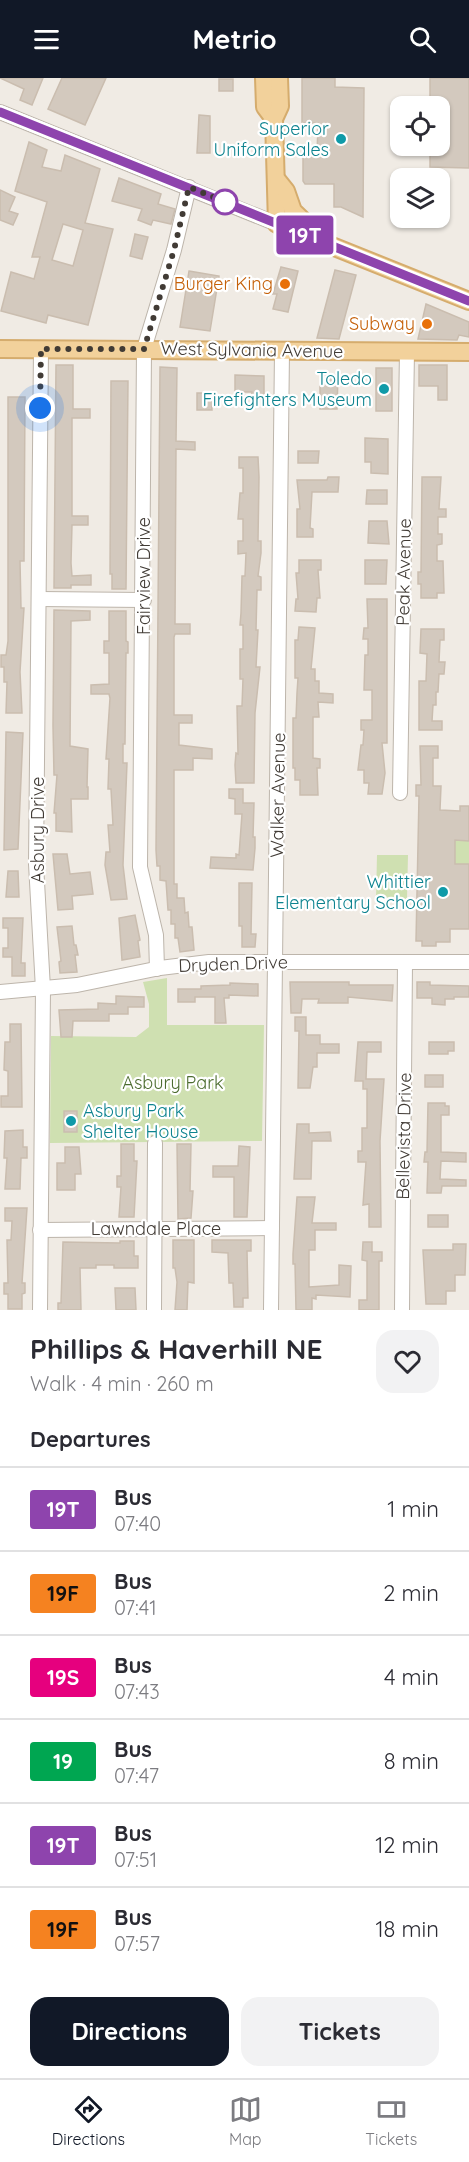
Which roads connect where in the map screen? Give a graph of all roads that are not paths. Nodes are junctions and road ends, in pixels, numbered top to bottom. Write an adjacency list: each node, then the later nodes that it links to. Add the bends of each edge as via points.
1 (264, 78): 4 (main road, via 266,106)
2 (279, 78): 4 (main road, via 280,106)
3 (0, 112): 6 (street)
4 (274, 119): 5 (main road)
5 (275, 177): 7 (main road); 8 (main road, via 286,191 293,211)
6 (189, 187): 7 (street); 12 (street, Fairview Drive)
7 (277, 224): 8 (main road)
8 (331, 246): 9 (main road)
9 (469, 301)
10 (0, 349): 11 (main road, West Sylvania Avenue)
11 (41, 349): 12 (main road, West Sylvania Avenue); 16 (street, Asbury Drive)
12 (144, 349): 13 (main road, West Sylvania Avenue); 17 (street, Fairview Drive)
13 (282, 351): 14 (main road, West Sylvania Avenue); 19 (street, Walker Avenue)
14 (407, 351): 15 (main road, West Sylvania Avenue); 18 (street, Peak Avenue)
15 (469, 352)
16 (39, 599): 17 (street); 23 (street, Asbury Drive, via 36,864)
17 (144, 600): 22 (street, Fairview Drive, via 140,867 156,935)
18 (400, 793)
19 (275, 961): 20 (street, Dryden Drive); 22 (street, Dryden Drive); 26 (street, Walker Avenue)
20 (405, 962): 21 (street, Dryden Drive); 32 (street, Bellevista Drive)
21 (469, 962)
22 (158, 969): 23 (street, Dryden Drive)
23 (43, 989): 24 (street, Dryden Drive); 28 (street, Asbury Drive)
24 (0, 992)
25 (155, 1143): 27 (street)
26 (272, 1228): 27 (street, Lawndale Place); 31 (street, Walker Avenue)
27 (154, 1229): 28 (street, Lawndale Place); 30 (street)
28 (40, 1230): 29 (street, Asbury Drive)
29 (40, 1310)
30 (154, 1310)
31 (271, 1310)
32 (402, 1310)

